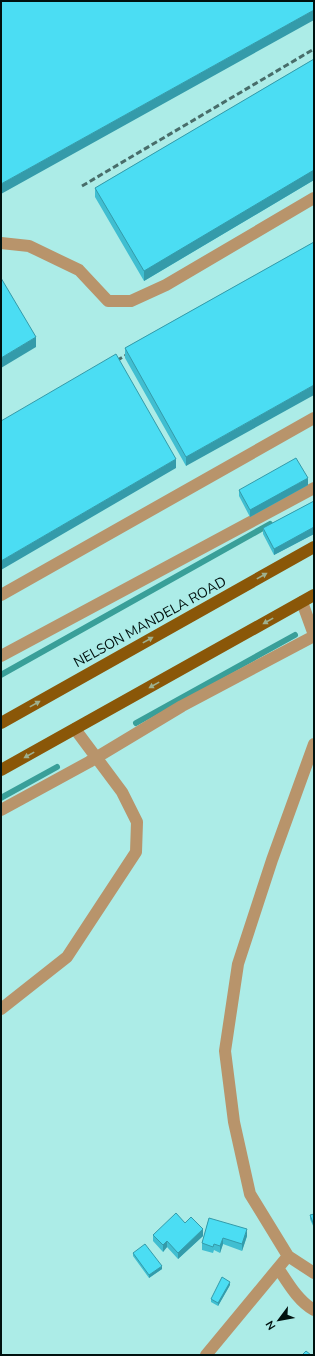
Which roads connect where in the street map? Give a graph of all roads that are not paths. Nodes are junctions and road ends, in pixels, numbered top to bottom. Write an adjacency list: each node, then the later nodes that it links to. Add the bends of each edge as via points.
1 (314, 198): 2 (street, via 166,285 131,301 108,301 79,270 28,246)
2 (1, 243)
3 (314, 418): 6 (street)
4 (314, 488): 10 (street)
5 (314, 547): 11 (main road, NELSON MANDELA ROAD, one-way to 5)
6 (1, 595)
7 (314, 595): 8 (main road)
8 (302, 602): 9 (street); 12 (main road, one-way to 12)
9 (314, 635): 14 (street, via 182,706)
10 (1, 656)
11 (1, 723)
12 (75, 729): 14 (street); 15 (main road, one-way to 15)
13 (314, 744): 18 (street, via 238,964 225,1051 234,1122 250,1194)
14 (96, 758): 16 (street); 17 (street, via 122,792 137,822 136,852 67,957)
15 (1, 770)
16 (1, 810)
17 (1, 1009)
18 (288, 1256): 19 (street); 20 (street)
19 (278, 1268): 21 (street, via 296,1294); 22 (street)
20 (314, 1273)
21 (314, 1310)
22 (206, 1355)

